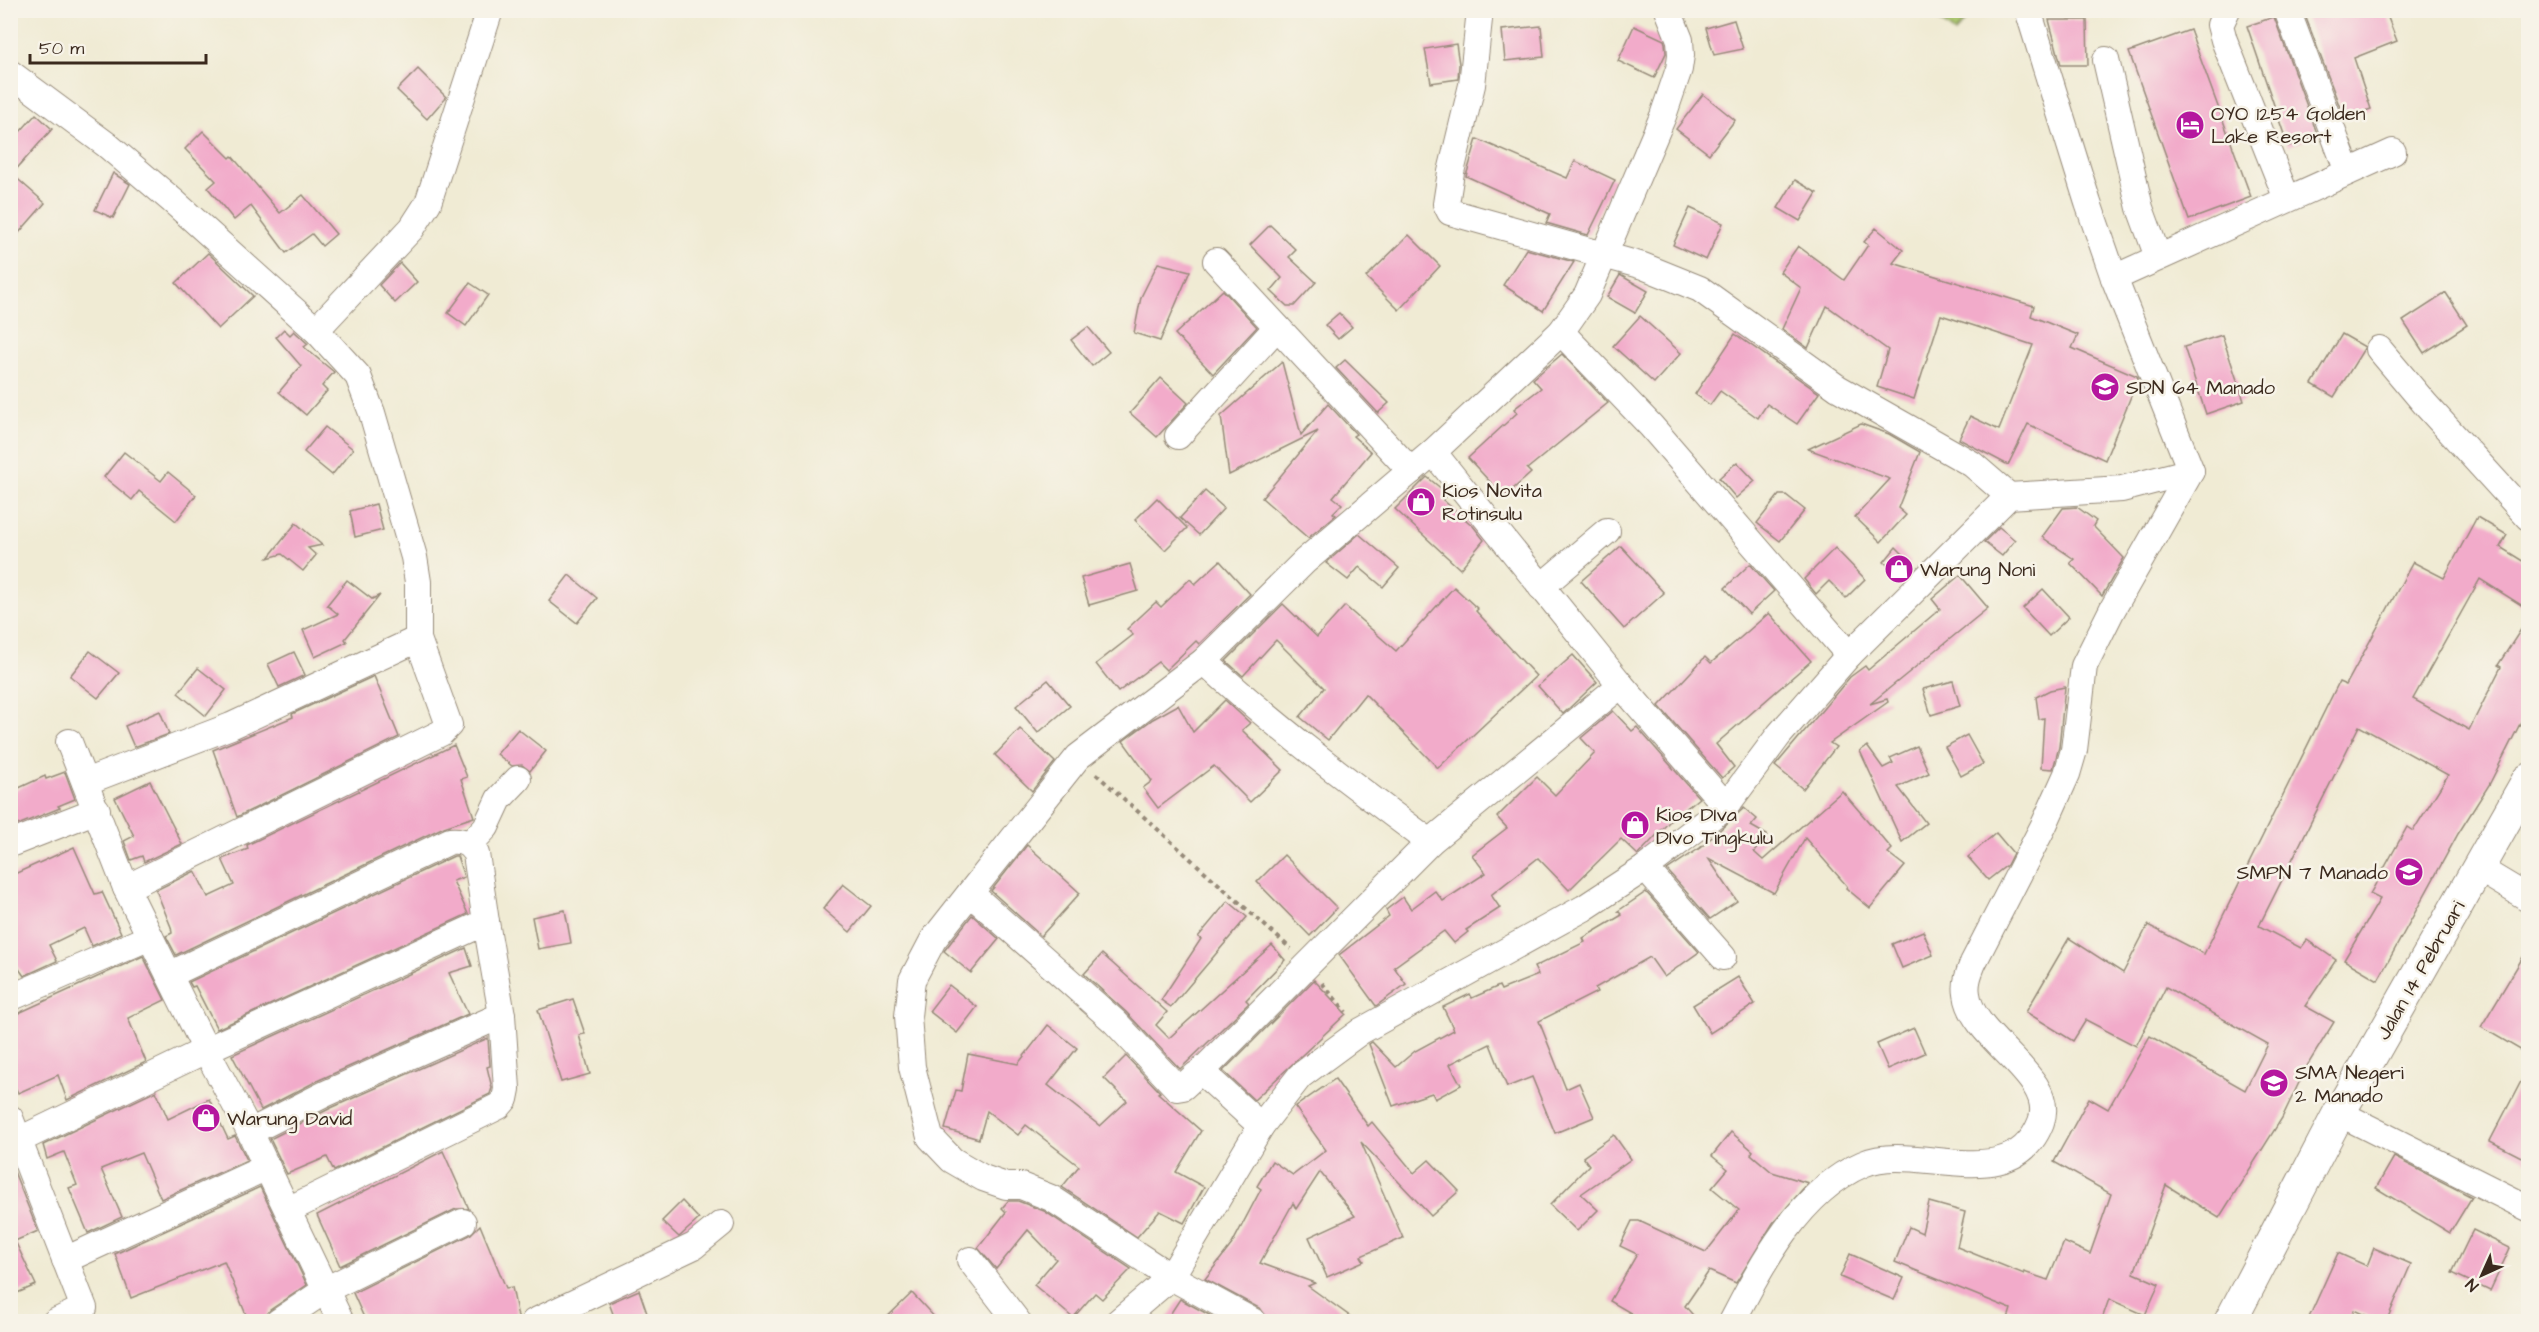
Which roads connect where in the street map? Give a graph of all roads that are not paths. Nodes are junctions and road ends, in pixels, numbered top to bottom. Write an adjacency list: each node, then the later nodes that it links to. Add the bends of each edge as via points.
1 (490, 10): 17 (street, via 428,203 412,228)
2 (1479, 10): 12 (street, via 1472,85 1451,172 1448,210 1457,216)
3 (1668, 10): 12 (street, via 1680,40 1679,69)
4 (2028, 10): 15 (street)
5 (2227, 10): 11 (street, via 2220,25 2224,39)
6 (2288, 10): 10 (street)
7 (2106, 60): 13 (street, via 2140,208)
8 (10, 73): 17 (street, via 107,145)
9 (2393, 152): 10 (street)
10 (2348, 172): 11 (street)
11 (2287, 199): 13 (street)
12 (1604, 256): 18 (street, via 1587,295); 24 (street, via 1700,290 1859,402 1972,464)
13 (2158, 257): 15 (street)
14 (1216, 261): 16 (street)
15 (2114, 278): 23 (street)
16 (1277, 327): 20 (street); 22 (street)
17 (316, 330): 28 (street, via 358,376 369,402 414,556)
18 (1561, 332): 21 (street); 29 (street, via 1651,426)
19 (2379, 349): 25 (street)
20 (1178, 436)
21 (1433, 452): 22 (street); 27 (street)
22 (1411, 471): 30 (street, via 1305,561)
23 (2191, 471): 24 (street, via 2122,489); 75 (street, via 2084,666 2074,750 2067,774 1967,980 1967,997 1980,1023 2038,1089 2042,1110 2035,1134 2021,1150 1999,1160 1978,1163 1886,1159 1865,1162 1849,1171 1803,1211 1776,1246)
24 (2009, 496): 29 (street)
25 (2529, 517)
26 (1607, 531): 27 (street)
27 (1537, 583): 31 (street)
28 (418, 639): 35 (street, via 231,726); 43 (street, via 447,714 449,725 441,733)
29 (1849, 655): 36 (street, via 1779,735)
30 (1204, 661): 38 (street, via 1270,721); 44 (street, via 1078,758)
31 (1620, 685): 36 (street); 38 (street)
32 (69, 742): 35 (street)
33 (518, 779): 40 (street, via 499,799 486,827)
34 (2529, 780): 41 (main road, Jalan 14 Pebruari)
35 (85, 782): 37 (street)
36 (1726, 806): 42 (street)
37 (97, 810): 39 (street); 43 (street)
38 (1430, 842): 53 (street)
39 (10, 844)
40 (470, 844): 46 (street, via 476,854); 49 (street, via 450,841)
41 (2478, 867): 45 (street); 54 (main road, Jalan 14 Pebruari)
42 (1645, 868): 48 (street); 55 (street, via 1584,908 1362,1031 1300,1076)
43 (126, 888): 47 (street)
44 (970, 894): 53 (street, via 1121,1029 1177,1088); 65 (street, via 939,932 912,980 908,1016 912,1067 930,1137 952,1160 994,1182 1021,1186 1051,1198)
45 (2529, 898)
46 (486, 922): 51 (street); 52 (street)
47 (150, 937): 49 (street); 50 (street)
48 (1723, 957)
49 (170, 975): 52 (street)
50 (10, 998)
51 (502, 1015): 56 (street); 60 (street, via 507,1089 499,1107)
52 (206, 1050): 56 (street); 57 (street)
53 (1199, 1074): 55 (street, via 1205,1075)
54 (2339, 1113): 59 (street); 76 (main road, Jalan 14 Pebruari)
55 (1261, 1126): 65 (street)
56 (250, 1132): 58 (street)
57 (15, 1137): 63 (street)
58 (267, 1167): 60 (street); 63 (street)
59 (2529, 1208)
60 (288, 1210): 66 (street)
61 (463, 1222): 66 (street)
62 (721, 1224): 71 (street, via 694,1246)
63 (65, 1260): 67 (street)
64 (969, 1260): 72 (street)
65 (1171, 1278): 73 (street); 74 (street)
66 (327, 1288): 69 (street); 70 (street)
67 (87, 1315): 68 (street)
68 (55, 1322)
69 (278, 1322)
70 (342, 1322)
71 (534, 1322)
72 (1018, 1322)
73 (1118, 1322)
74 (1254, 1322)
75 (1732, 1322)
76 (2230, 1322)

